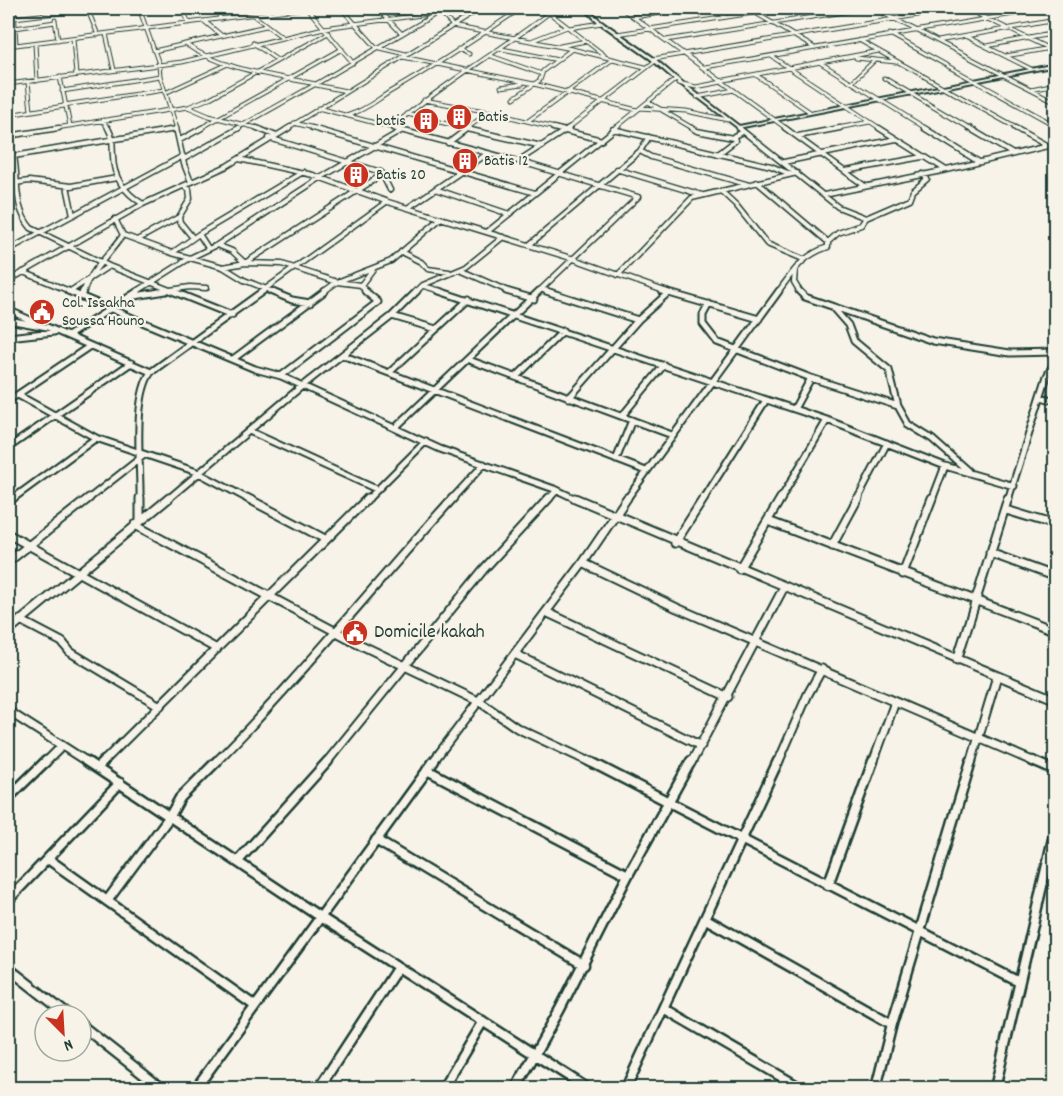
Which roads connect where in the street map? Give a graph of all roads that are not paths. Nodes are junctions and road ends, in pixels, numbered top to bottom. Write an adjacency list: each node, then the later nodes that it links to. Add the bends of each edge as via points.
1 (8, 8): 2 (street)
2 (13, 8): 37 (street)
3 (88, 8): 4 (street); 31 (street); 65 (street)
4 (99, 8)
5 (139, 8): 54 (street)
6 (182, 8): 45 (street)
7 (215, 8): 8 (street); 40 (street)
8 (222, 8)
9 (305, 8): 33 (street); 52 (street)
10 (341, 8): 46 (street)
11 (377, 8): 41 (street)
12 (435, 8): 29 (street)
13 (446, 8): 29 (street)
14 (482, 8): 50 (street)
15 (520, 8): 32 (street); 59 (street)
16 (543, 8): 32 (street)
17 (604, 8): 28 (street)
18 (621, 8): 35 (street)
19 (696, 8): 35 (street)
20 (711, 8): 36 (street)
21 (747, 8): 30 (street)
22 (785, 8): 30 (street)
23 (872, 8): 38 (street); 48 (street)
24 (960, 8): 38 (street)
25 (965, 8): 39 (street)
26 (1048, 8): 39 (street)
27 (408, 9): 34 (street)
28 (587, 9): 47 (street)
29 (438, 12): 34 (street); 50 (street); 62 (street)
30 (755, 12): 36 (street); 48 (street)
31 (53, 13): 37 (street); 44 (street)
32 (549, 13): 53 (street); 71 (street)
33 (253, 15): 40 (street); 49 (street)
34 (413, 16): 41 (street)
35 (633, 17): 55 (street)
36 (726, 17): 55 (street)
37 (14, 18): 51 (street)
38 (897, 18): 56 (street); 66 (street)
39 (987, 18): 56 (street); 57 (street)
40 (221, 19): 43 (street)
41 (389, 19): 46 (street); 62 (street)
42 (1056, 20): 57 (street)
43 (204, 21): 45 (street); 67 (street)
44 (55, 22): 51 (street); 74 (street)
45 (189, 23): 54 (street)
46 (355, 23): 52 (street); 86 (street)
47 (602, 23): 53 (street); 63 (street)
48 (772, 23): 66 (street); 76 (street)
49 (266, 26): 67 (street); 69 (street)
50 (452, 26): 59 (street); 101 (street)
51 (15, 28): 82 (street)
52 (324, 28): 58 (street); 69 (street)
53 (568, 28): 75 (street); 77 (street)
54 (145, 29): 61 (street); 94 (street)
55 (650, 29): 63 (street); 76 (street)
56 (918, 29): 64 (street); 78 (street)
57 (1008, 29): 68 (street); 73 (street)
58 (328, 33): 90 (street); 107 (street)
59 (483, 33): 71 (street); 91 (street)
60 (1056, 33): 73 (street)
61 (106, 34): 65 (street); 122 (street)
62 (402, 34): 86 (street)
63 (617, 34): 109 (street)
64 (890, 34): 72 (street); 136 (street)
65 (98, 35): 70 (street)
66 (794, 35): 87 (street); 97 (street)
67 (222, 36): 80 (street)
68 (966, 36): 78 (street); 85 (street)
69 (282, 37): 81 (street)
70 (73, 38): 74 (street); 126 (street)
71 (515, 38): 77 (street); 92 (street)
72 (858, 39): 87 (street); 95 (street)
73 (1028, 39): 85 (street); 89 (street)
74 (58, 40): 79 (street)
75 (586, 40): 84 (street); 104 (street)
76 (666, 40): 97 (street)
77 (530, 41): 84 (street)
78 (938, 41): 128 (street)
79 (35, 43): 82 (street); 133 (street)
80 (185, 44): 94 (street); 100 (street)
81 (253, 44): 100 (street); 107 (street)
82 (16, 45): 83 (street)
83 (8, 46)
84 (557, 46): 93 (street)
85 (986, 46): 103 (street)
86 (376, 47): 101 (street); 112 (street)
87 (814, 47): 99 (street)
88 (1056, 47): 89 (street)
89 (1048, 48): 96 (street); 103 (street)
90 (342, 49): 112 (street); 131 (street)
91 (458, 49): 98 (street); 116 (street)
92 (502, 49): 102 (street); 108 (street)
93 (572, 49): 104 (street); 108 (street)
94 (154, 51): 114 (street)
95 (879, 51): 105 (street); 113 (street)
96 (1056, 52)
97 (686, 53): 109 (street); 119 (street)
98 (469, 54)
99 (771, 55): 119 (street); 120 (street)
100 (203, 56): 114 (street); 115 (street)
101 (405, 56): 116 (street); 151 (street)
102 (491, 56): 124 (street); 125 (street)
103 (1005, 56): 121 (street)
104 (606, 57): 106 (street)
105 (848, 57): 110 (street); 111 (street)
106 (613, 59): 118 (street); 152 (street)
107 (277, 60): 123 (street)
108 (558, 60): 125 (street)
109 (654, 60): 118 (street); 134 (street)
110 (875, 60): 113 (street); 138 (street)
111 (819, 62): 120 (street); 138 (street)
112 (353, 63): 141 (street)
113 (900, 63): 145 (street)
114 (159, 64): 122 (street); 129 (street)
115 (228, 64): 123 (street); 150 (street)
116 (438, 64): 124 (street); 173 (street, via 367,109)
117 (1056, 64): 121 (street)
118 (645, 67): 158 (street)
119 (705, 67): 135 (street)
120 (790, 69): 127 (street); 161 (street)
121 (1031, 69): 128 (street)
122 (114, 70): 126 (street)
123 (257, 71): 131 (street); 163 (street)
124 (470, 71): 139 (street); 157 (street)
125 (542, 74): 142 (street)
126 (76, 75): 130 (street)
127 (756, 75): 135 (street); 170 (street)
128 (1001, 75): 136 (street); 147 (street)
129 (160, 76): 149 (street); 150 (street)
130 (60, 77): 133 (street); 149 (street)
131 (289, 78): 141 (street); 174 (street)
132 (885, 78): 153 (street)
133 (37, 81): 137 (street)
134 (675, 81): 143 (street); 159 (street)
135 (721, 81): 143 (street, via 696,87); 148 (street)
136 (972, 81): 145 (street); 184 (street)
137 (28, 82): 140 (street); 168 (street)
138 (852, 82): 156 (street)
139 (529, 83): 142 (street); 146 (street)
140 (8, 84)
141 (316, 84): 151 (street); 183 (street)
142 (534, 84): 152 (street); 155 (street)
143 (681, 84): 154 (street)
144 (1056, 84): 147 (street)
145 (942, 86): 153 (street); 207 (street)
146 (501, 87)
147 (1030, 89): 160 (street)
148 (734, 90): 154 (street); 175 (street)
149 (62, 91): 162 (street)
150 (165, 91): 162 (street); 167 (street)
151 (346, 91): 164 (street)
152 (566, 93): 158 (street); 178 (street)
153 (910, 93): 156 (street); 212 (street)
154 (697, 97): 177 (street)
155 (514, 98)
156 (878, 99): 161 (street); 220 (street)
157 (424, 100): 169 (street); 171 (street)
158 (601, 101): 165 (street); 191 (street)
159 (648, 102): 165 (street); 166 (street)
160 (1055, 102)
161 (844, 105): 170 (street); 180 (street)
162 (64, 106): 168 (street); 182 (street)
163 (188, 107): 167 (street); 174 (street)
164 (318, 108): 173 (street); 181 (street)
165 (638, 109): 166 (street); 179 (street)
166 (659, 109): 177 (street); 198 (street, via 697,131)
167 (171, 110): 176 (street); 186 (street)
168 (31, 111): 172 (street)
169 (489, 112): 178 (street); 187 (street)
170 (810, 112): 175 (street)
171 (407, 114): 185 (street); 187 (street)
172 (8, 115)
173 (350, 115): 185 (street)
174 (217, 119): 183 (street); 201 (street)
175 (775, 119): 189 (street); 196 (street)
176 (103, 120): 182 (street); 199 (street)
177 (728, 120): 189 (street)
178 (528, 121): 191 (street)
179 (622, 121): 188 (street); 192 (street)
180 (871, 121): 196 (street); 200 (street)
181 (294, 123): 193 (street); 205 (street)
182 (70, 126): 194 (street)
183 (244, 126): 193 (street); 215 (street)
184 (1056, 126)
185 (392, 127): 190 (street)
186 (176, 129): 199 (street); 201 (street)
187 (465, 129): 203 (street); 206 (street)
188 (613, 129): 192 (street); 202 (street)
189 (740, 130): 198 (street); 219 (street)
190 (401, 131): 203 (street); 205 (street)
191 (565, 131): 202 (street); 206 (street)
192 (635, 132): 195 (street)
193 (274, 135): 197 (street)
194 (8, 136)
195 (649, 136): 208 (street); 210 (street)
196 (798, 136): 211 (street)
197 (269, 138): 217 (street); 221 (street)
198 (733, 138): 210 (street, via 735,141)
199 (114, 139): 213 (street); 232 (street, via 112,154)
200 (896, 139): 211 (street); 216 (street)
201 (180, 140): 215 (street)
202 (602, 140): 229 (street)
203 (448, 143): 209 (street)
204 (1056, 144): 207 (street)
205 (377, 146): 221 (street); 223 (street)
206 (542, 146): 218 (street)
207 (1046, 146): 212 (street)
208 (640, 151): 222 (street); 238 (street, via 651,158)
209 (488, 154): 218 (street); 223 (street)
210 (718, 154): 230 (street)
211 (824, 154): 219 (street); 225 (street)
212 (1014, 154): 220 (street)
213 (14, 156): 214 (street); 234 (street)
214 (8, 157)
215 (184, 157): 235 (street); 243 (street)
216 (924, 157): 224 (street); 225 (street)
217 (238, 159): 226 (street); 235 (street)
218 (518, 161): 229 (street)
219 (784, 162): 227 (street)
220 (980, 162): 224 (street)
221 (349, 163): 228 (street); 233 (street)
222 (616, 169): 239 (street); 249 (street)
223 (462, 170): 244 (street); 248 (street)
224 (947, 170): 231 (street)
225 (846, 171): 242 (street)
226 (303, 172): 233 (street); 261 (street)
227 (797, 173): 230 (street); 250 (street)
228 (383, 174): 245 (street); 246 (street)
229 (558, 174): 239 (street); 248 (street)
230 (791, 174): 236 (street)
231 (922, 174): 242 (street); 257 (street, via 927,179 913,191 910,200)
232 (117, 178): 240 (street); 243 (street)
233 (320, 178): 245 (street); 268 (street)
234 (18, 180): 237 (street); 240 (street); 262 (street, via 22,219)
235 (191, 182): 241 (street)
236 (757, 182): 238 (street); 267 (street)
237 (8, 184)
238 (746, 184): 247 (street)
239 (599, 185): 269 (street); 276 (street, via 638,197)
240 (67, 186): 255 (street)
241 (183, 186): 252 (street); 256 (street, via 189,189 190,199)
242 (865, 186): 250 (street)
243 (122, 187): 252 (street); 255 (street)
244 (435, 189): 253 (street); 254 (street)
245 (356, 190): 251 (street); 279 (street)
246 (390, 190)
247 (721, 191): 249 (street); 277 (street, via 736,204 766,244)
248 (535, 193): 254 (street)
249 (702, 195): 288 (street, via 692,198 673,216)
250 (824, 195): 257 (street, via 838,207)
251 (385, 203): 253 (street); 284 (street)
252 (143, 204): 258 (street)
253 (409, 207): 259 (street)
254 (509, 214): 260 (street)
255 (73, 215): 262 (street)
256 (179, 217): 265 (street); 266 (street)
257 (866, 218): 267 (street, via 861,225 838,233)
258 (115, 219): 263 (street); 270 (street)
259 (440, 219): 260 (street); 273 (street)
260 (488, 232): 264 (street)
261 (199, 234): 265 (street); 271 (street)
262 (41, 235): 270 (street); 272 (street)
263 (123, 235): 266 (street); 278 (street)
264 (503, 237): 269 (street); 285 (street)
265 (193, 238): 274 (street)
266 (137, 240): 274 (street)
267 (828, 242): 277 (street, via 828,247)
268 (217, 245): 271 (street); 279 (street, via 232,251)
269 (530, 245): 276 (street)
270 (67, 246): 278 (street); 286 (street)
271 (208, 248): 275 (street)
272 (8, 250)
273 (401, 252): 282 (street); 287 (street, via 428,269)
274 (172, 253): 275 (street)
275 (190, 258): 281 (street); 292 (street)
276 (574, 259): 288 (street); 297 (street)
277 (803, 259): 283 (street)
278 (100, 261): 280 (street); 289 (street)
279 (244, 263): 281 (street); 284 (street, via 282,264)
280 (109, 266): 289 (street); 292 (street)
281 (223, 267): 296 (street)
282 (373, 268): 291 (street); 293 (street)
283 (795, 269): 307 (street, via 796,290); 313 (street)
284 (294, 270): 291 (street); 296 (street)
285 (459, 270): 287 (street); 303 (street)
286 (23, 272): 290 (street); 299 (street)
287 (451, 272): 294 (street)
288 (618, 275): 300 (street)
289 (87, 280): 299 (street); 301 (street)
290 (8, 281)
291 (338, 282): 293 (street); 305 (street)
292 (150, 283): 298 (street); 302 (street)
293 (361, 285): 335 (street, via 378,302)
294 (423, 285): 304 (street); 311 (street)
295 (206, 288): 298 (street)
296 (266, 289): 305 (street); 310 (street)
297 (543, 290): 303 (street); 315 (street)
298 (171, 291): 302 (street); 310 (street)
299 (69, 292): 301 (street)
300 (668, 292): 306 (street); 315 (street)
301 (81, 297): 308 (street)
302 (127, 297): 308 (street)
303 (534, 299): 312 (street)
304 (469, 300): 312 (street); 317 (street)
305 (310, 303): 328 (street)
306 (709, 304): 313 (street); 325 (street, via 701,313 705,330 717,342)
307 (833, 307): 326 (street, via 940,342 1010,353); 347 (street, via 848,325 854,341 889,370)
308 (108, 308): 320 (street); 322 (street)
309 (8, 310): 316 (street)
310 (232, 315): 322 (street)
311 (392, 316): 317 (street); 327 (street)
312 (516, 316): 318 (street); 330 (street)
313 (759, 319): 325 (street)
314 (8, 320): 316 (street)
315 (638, 320): 324 (street)
316 (47, 327): 319 (street)
317 (436, 329): 334 (street)
318 (563, 331): 324 (street); 336 (street)
319 (58, 332): 320 (street); 321 (street)
320 (68, 336): 323 (street)
321 (8, 337)
322 (192, 343): 328 (street); 333 (street)
323 (90, 346): 331 (street); 341 (street)
324 (612, 348): 332 (street); 343 (street)
325 (735, 350): 337 (street); 338 (street)
326 (1056, 352)
327 (342, 355): 334 (street); 339 (street)
328 (233, 359): 335 (street)
329 (1056, 359): 342 (street)
330 (469, 360): 336 (street); 340 (street)
331 (131, 363): 333 (street); 349 (street)
332 (664, 365): 338 (street); 350 (street)
333 (151, 372): 360 (street, via 144,382 138,436)
334 (390, 372): 340 (street)
335 (281, 376): 339 (street)
336 (517, 376): 343 (street)
337 (812, 378): 347 (street); 348 (street)
338 (712, 381): 344 (street); 355 (street)
339 (302, 386): 353 (street); 354 (street)
340 (435, 389): 353 (street); 361 (street)
341 (18, 395): 345 (street); 349 (street)
342 (1041, 397): 346 (street); 367 (street)
343 (569, 398): 350 (street)
344 (766, 400): 348 (street); 378 (street)
345 (8, 401)
346 (1056, 401)
347 (898, 406): 366 (street, via 908,424 932,439)
348 (794, 409): 352 (street)
349 (55, 415): 356 (street); 359 (street)
350 (622, 416): 351 (street)
351 (632, 420): 355 (street); 361 (street)
352 (827, 420): 358 (street); 373 (street)
353 (396, 427): 357 (street)
354 (249, 431): 365 (street); 368 (street)
355 (672, 435): 364 (street)
356 (96, 438): 360 (street); 370 (street)
357 (426, 441): 362 (street); 368 (street)
358 (887, 443): 363 (street); 380 (street)
359 (8, 448)
360 (142, 454): 365 (street); 374 (street); 379 (street)
361 (616, 460): 364 (street)
362 (484, 464): 369 (street); 393 (street)
363 (945, 466): 366 (street); 386 (street)
364 (646, 471): 372 (street)
365 (197, 472): 374 (street); 377 (street)
366 (971, 474): 367 (street)
367 (1014, 486): 371 (street)
368 (376, 489): 377 (street)
369 (557, 490): 372 (street); 400 (street, via 483,570)
370 (8, 502)
371 (1006, 510): 375 (street); 381 (street)
372 (615, 518): 378 (street); 383 (street)
373 (768, 521): 380 (street); 384 (street)
374 (138, 522): 385 (street); 389 (street)
375 (1056, 525)
376 (8, 534): 379 (street)
377 (325, 539): 389 (street)
378 (675, 543): 384 (street)
379 (29, 546): 382 (street); 385 (street)
380 (832, 546): 386 (street)
381 (990, 553): 387 (street); 390 (street)
382 (8, 562)
383 (583, 563): 391 (street); 396 (street)
384 (740, 569): 388 (street)
385 (80, 573): 392 (street); 397 (street)
386 (903, 574): 390 (street)
387 (1056, 577)
388 (784, 587): 396 (street); 399 (street)
389 (268, 597): 393 (street); 397 (street)
390 (975, 601): 395 (street); 399 (street)
391 (546, 612): 398 (street); 403 (street)
392 (20, 620): 394 (street); 407 (street, via 62,642 70,652)
393 (337, 630): 400 (street); 418 (street, via 180,798)
394 (8, 631)
395 (1056, 631)
396 (758, 642): 401 (street); 403 (street)
397 (217, 649): 407 (street)
398 (515, 654): 405 (street); 411 (street)
399 (957, 660): 402 (street)
400 (404, 666): 405 (street); 423 (street, via 323,767)
401 (822, 669): 406 (street); 421 (street)
402 (998, 676): 404 (street); 409 (street)
403 (728, 697): 411 (street)
404 (1056, 700)
405 (480, 702): 413 (street); 417 (street, via 517,728)
406 (895, 702): 409 (street); 425 (street)
407 (159, 706): 412 (street)
408 (8, 711): 410 (street)
409 (979, 736): 414 (street); 430 (street)
410 (62, 746): 412 (street); 416 (street)
411 (701, 746): 417 (street)
412 (97, 768): 415 (street)
413 (427, 770): 420 (street); 424 (street)
414 (1056, 771)
415 (120, 783): 418 (street); 422 (street)
416 (8, 798)
417 (669, 803): 421 (street); 424 (street)
418 (170, 816): 423 (street); 427 (street)
419 (1056, 826): 434 (street)
420 (376, 840): 428 (street); 431 (street)
421 (743, 841): 425 (street); 429 (street)
422 (48, 859): 426 (street); 427 (street)
423 (238, 861): 428 (street)
424 (628, 875): 431 (street)
425 (828, 885): 430 (street)
426 (8, 900)
427 (107, 901): 436 (street)
428 (320, 917): 432 (street); 436 (street)
429 (706, 919): 437 (street); 439 (street)
430 (920, 933): 434 (street); 439 (street)
431 (584, 965): 441 (street)
432 (398, 967): 438 (street); 445 (street)
433 (8, 968): 435 (street)
434 (1019, 982): 442 (street)
435 (53, 1003)
436 (255, 1006): 444 (street)
437 (664, 1009): 449 (street); 450 (street)
438 (483, 1021): 441 (street); 446 (street)
439 (892, 1024): 451 (street)
440 (93, 1035): 443 (street)
441 (537, 1054): 447 (street); 448 (street)
442 (999, 1087)
443 (161, 1089)
444 (196, 1089)
445 (319, 1089)
446 (444, 1089)
447 (516, 1089)
448 (587, 1089)
449 (626, 1089)
450 (801, 1089)
451 (876, 1089)

